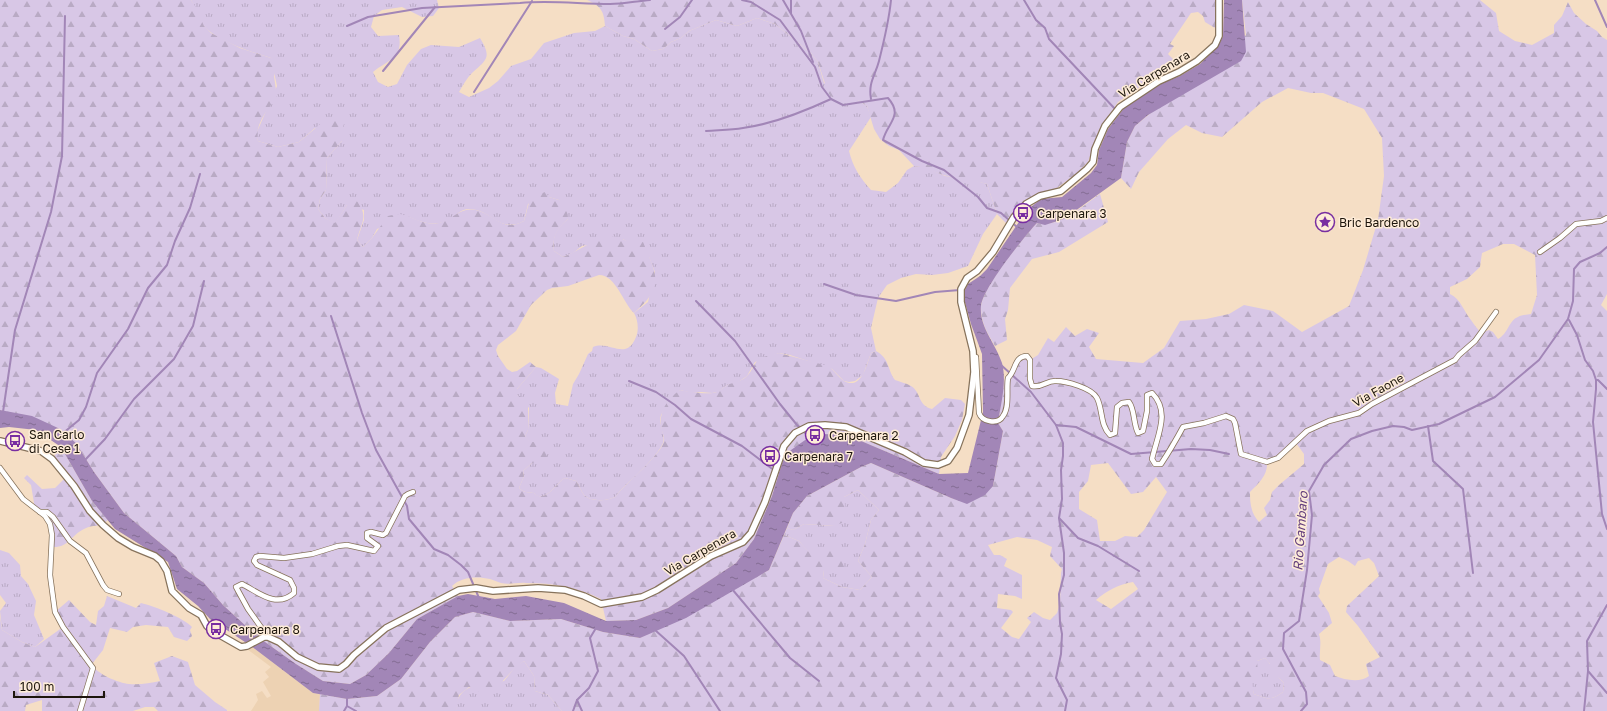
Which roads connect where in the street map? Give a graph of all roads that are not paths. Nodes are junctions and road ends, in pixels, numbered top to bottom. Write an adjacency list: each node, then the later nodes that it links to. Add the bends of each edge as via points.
1 (1219, 0): 5 (street, Via Carpenara, via 1219,36 1215,45 1197,62 1159,81 1120,107 1105,126 1095,149 1093,162 1087,170 1061,191 1040,196 1026,204 1014,217 993,252 977,271 967,278 961,289 961,302)
2 (1607, 218): 3 (street, via 1576,224)
3 (1540, 252)
4 (1496, 312): 5 (street, Via Faone, via 1475,341 1455,360 1372,404 1360,413 1329,421 1307,431 1278,458 1267,462 1241,454 1235,423 1226,416 1183,427 1161,464 1155,464 1152,459 1163,423 1160,403 1152,393 1147,395 1143,431 1138,433 1134,425 1132,406 1129,402 1117,407 1115,433 1110,435 1104,425 1097,398 1092,392 1081,386 1054,380 1038,387 1032,386 1030,360 1027,356 1018,359 1008,378 1004,416 1000,420 984,420 980,416 976,356)
5 (973, 351): 11 (street, Via Carpenara, via 974,372 969,415 957,448 948,461 938,465 924,463 906,452 846,427 809,426 795,433 784,446 765,502 751,533 743,542 711,556 642,597 601,604 565,590 459,590 386,628 339,669 318,667 306,662 279,642)
6 (0, 441): 11 (street, via 41,451 52,459 103,525 133,548 155,556 161,561 167,571 172,591 189,608 201,615 211,630 241,647)
7 (0, 468): 9 (street, via 23,499)
8 (413, 492): 11 (street, via 405,496 386,533 367,533 367,538 378,546 374,551 347,545 284,558 256,558 254,561 257,565 290,580 294,588 294,593 289,598 276,600 266,598 242,584 236,588 263,630)
9 (40, 512): 10 (street, via 47,512 53,516 70,541 86,553 107,590); 12 (street, via 50,524 52,535 50,576 55,612 93,668)
10 (119, 594)
11 (263, 635)
12 (80, 711)

